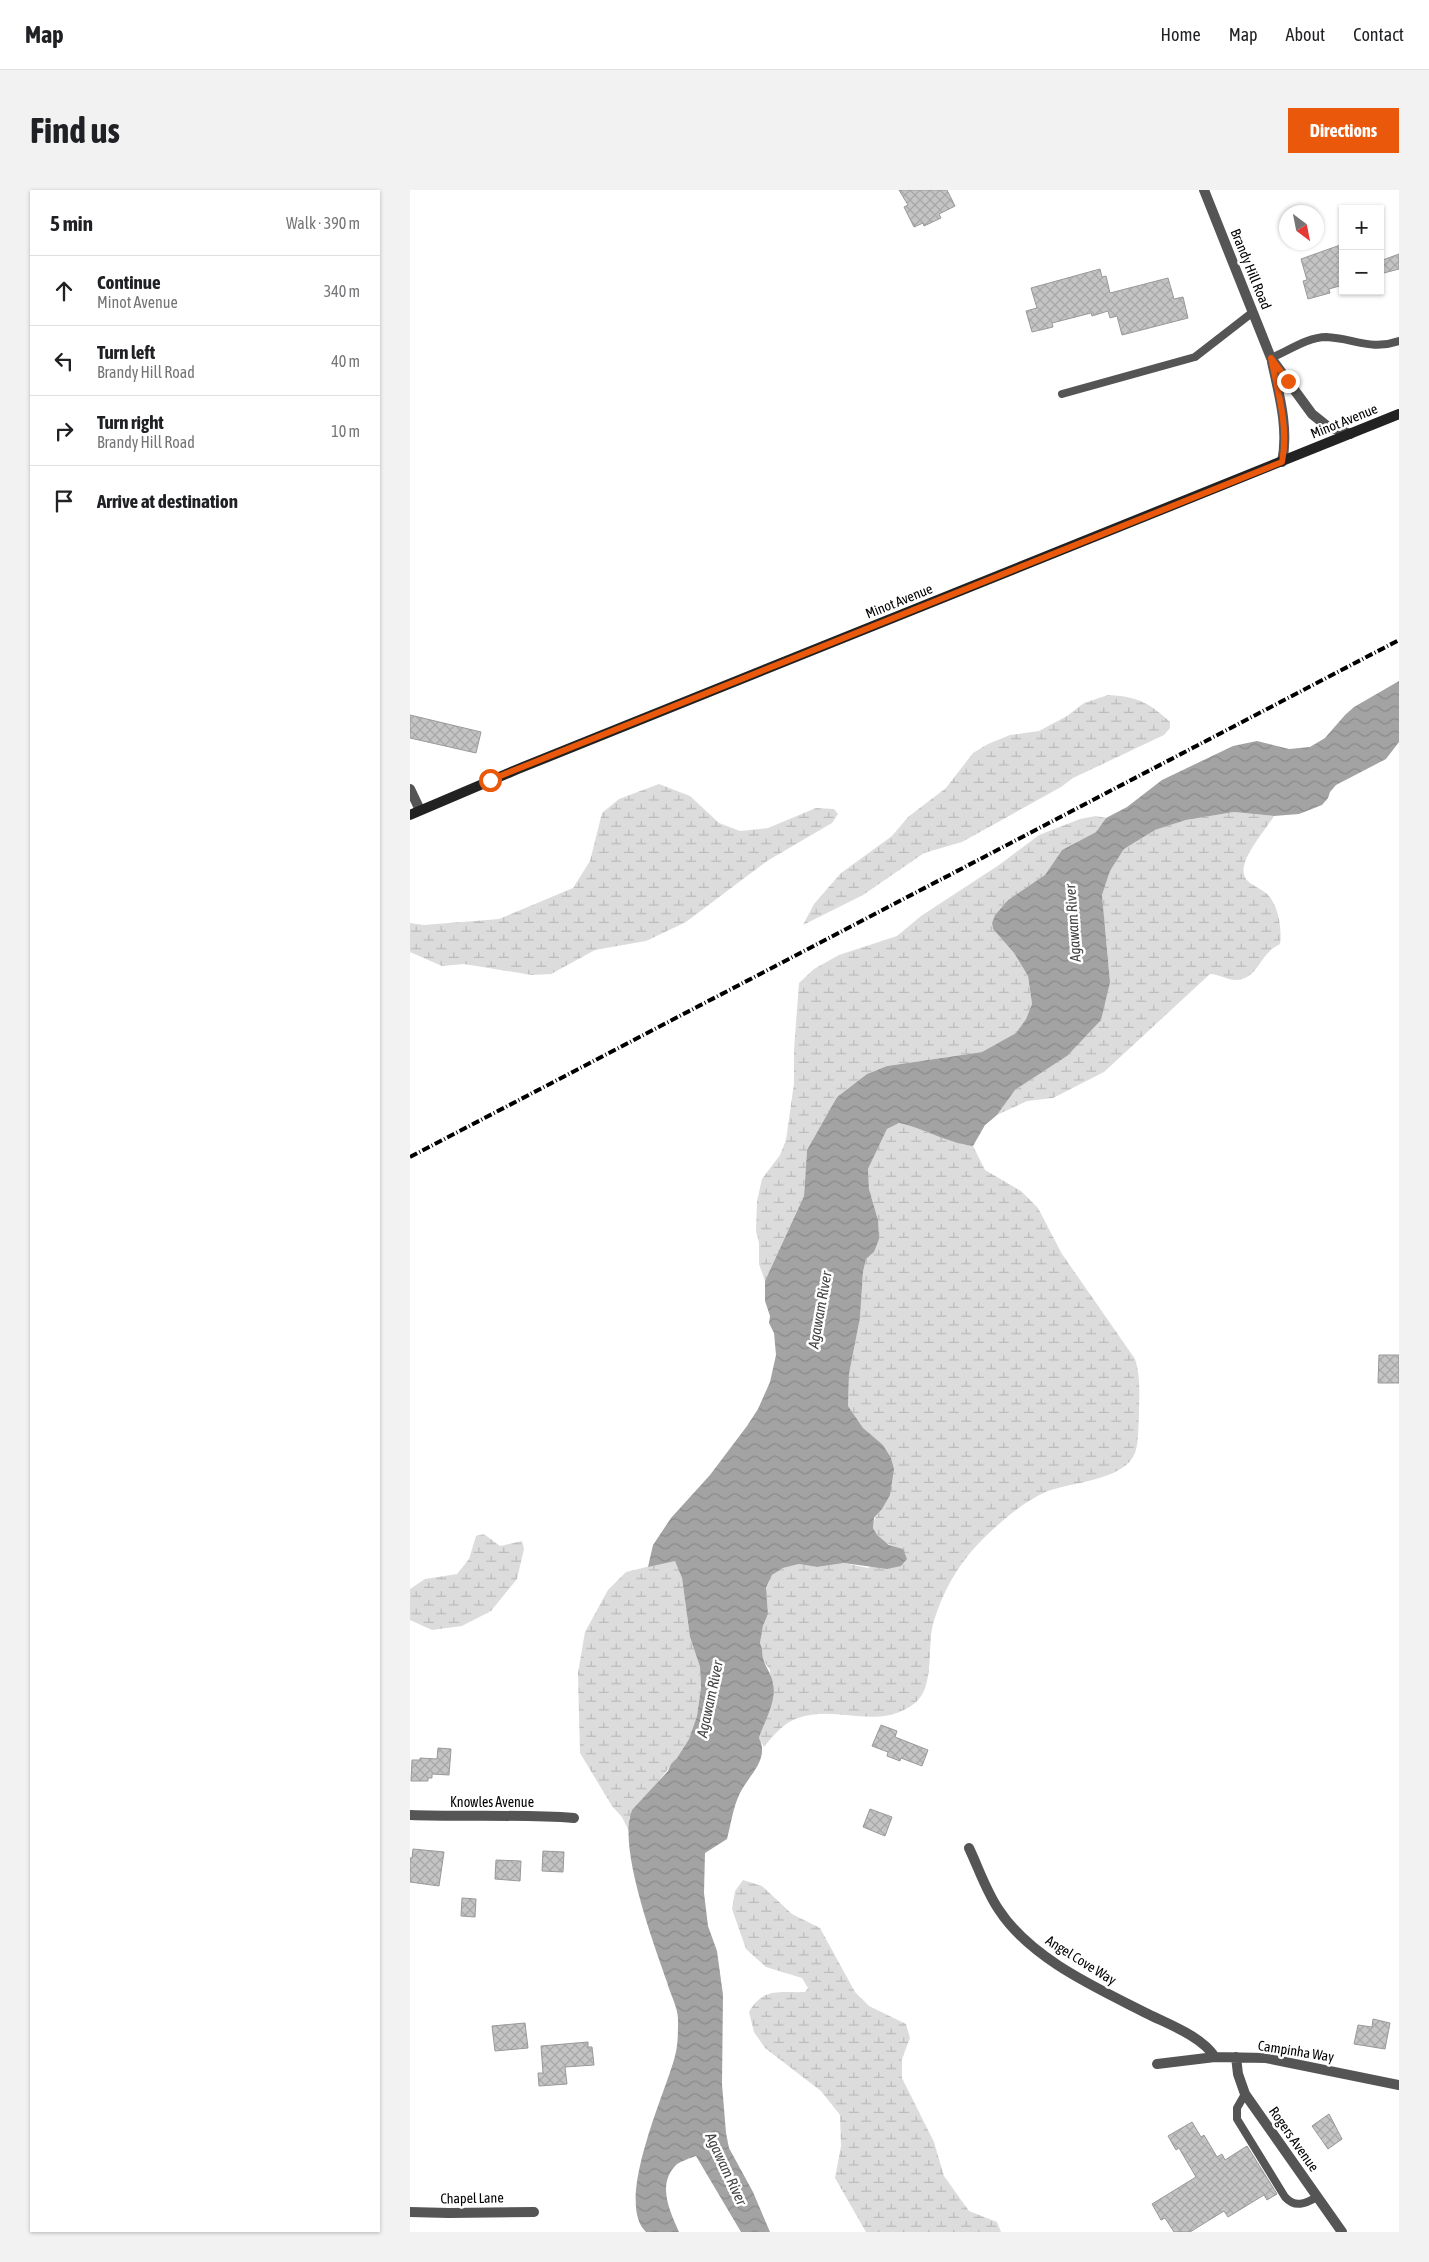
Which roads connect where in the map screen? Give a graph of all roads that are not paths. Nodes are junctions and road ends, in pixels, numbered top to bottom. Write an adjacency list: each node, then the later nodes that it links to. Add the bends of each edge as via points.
1 (1204, 190): 2 (street, Brandy Hill Road)
2 (1253, 312): 4 (street, Brandy Hill Road); 5 (lane, via 1195,356)
3 (1399, 341): 4 (lane, via 1372,346 1326,337)
4 (1271, 358): 7 (street, Brandy Hill Road, via 1316,419); 8 (street, Brandy Hill Road, via 1284,431)
5 (1062, 394)
6 (1399, 414): 7 (main road, Minot Avenue)
7 (1350, 434): 8 (main road, Minot Avenue)
8 (1282, 462): 10 (main road, Minot Avenue)
9 (410, 789): 10 (street)
10 (420, 810): 11 (main road, Minot Avenue)
11 (410, 815)
12 (410, 1815): 13 (street, Knowles Avenue)
13 (574, 1818)
14 (969, 1848): 15 (street, Angel Cove Way, via 1000,1912 1030,1943 1087,1983 1190,2036)
15 (1215, 2057): 16 (street, Campinha Way); 17 (street, Campinha Way)
16 (1236, 2057): 18 (street, Campinha Way, via 1284,2061); 19 (street, Rogers Avenue)
17 (1157, 2064)
18 (1399, 2085)
19 (1245, 2094): 20 (street, Rogers Avenue); 20 (lane, via 1237,2108 1237,2119 1285,2196 1290,2202 1304,2204)
20 (1317, 2197): 23 (street, Rogers Avenue)
21 (410, 2212): 22 (street, Chapel Lane)
22 (534, 2212)
23 (1342, 2232)

